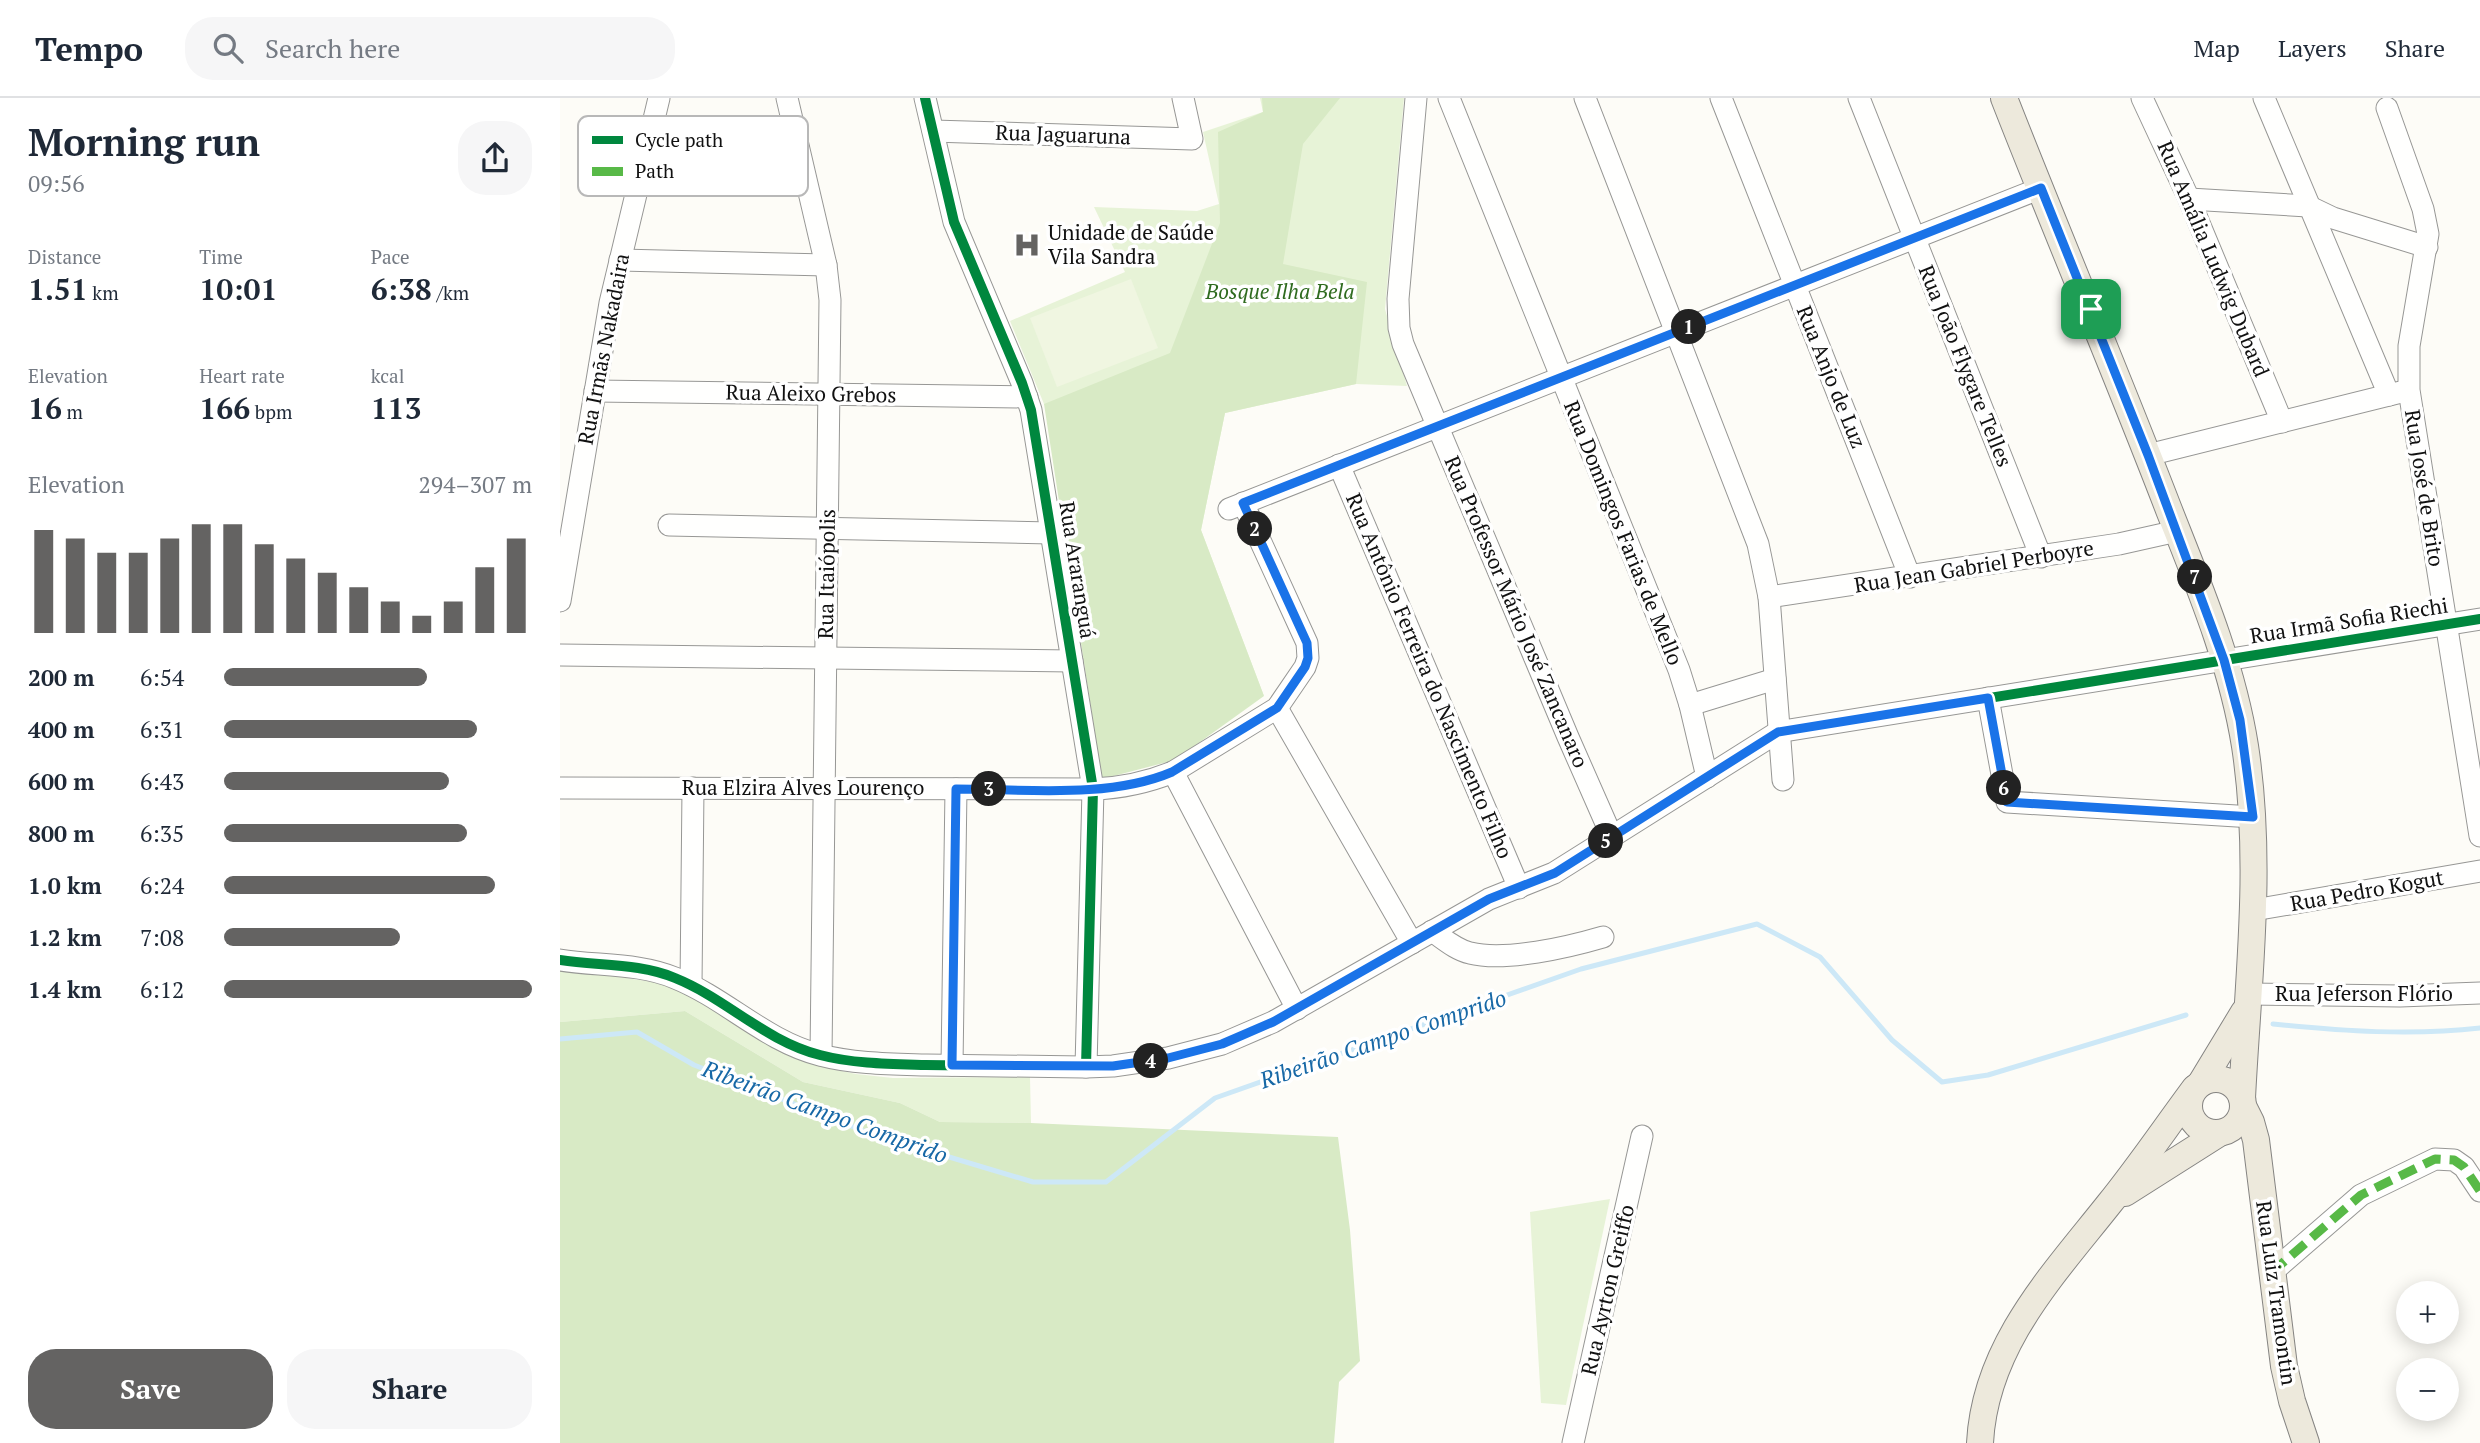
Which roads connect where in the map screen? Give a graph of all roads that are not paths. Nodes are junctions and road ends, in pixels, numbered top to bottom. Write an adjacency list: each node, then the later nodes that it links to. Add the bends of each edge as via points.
1 (659, 98): 14 (street, Rua Irmãs Nakadaira)
2 (787, 98): 15 (street, Rua Itaiópolis)
3 (925, 98): 16 (street, Rua Araranguá)
4 (1183, 98): 16 (street, Rua Jaguaruna, via 1192,139)
5 (1416, 98): 34 (street, Rua Professor Mário José Zancanaro, via 1398,314 1403,344)
6 (1449, 98): 28 (street, Rua Domingos Farias de Mello)
7 (1585, 98): 27 (street)
8 (1721, 98): 26 (street, Rua Anjo de Luz)
9 (1859, 98): 22 (street, Rua João Flygare Telles)
10 (2004, 98): 18 (main road, Rua Luiz Tramontin)
11 (2142, 98): 20 (street, Rua Amália Ludwig Dubard)
12 (2264, 98): 21 (street)
13 (2387, 108): 23 (street, via 2423,209)
14 (655, 116)
15 (791, 116)
16 (933, 131): 32 (street, Rua Araranguá, via 959,236)
17 (808, 188): 25 (street, Rua Itaiópolis)
18 (2041, 188): 22 (street); 35 (main road, Rua Luiz Tramontin)
19 (635, 196): 24 (street, Rua Irmãs Nakadaira)
20 (2189, 199): 21 (street); 33 (street, Rua Amália Ludwig Dubard)
21 (2308, 206): 23 (street); 30 (street)
22 (1914, 239): 26 (street); 41 (street, Rua João Flygare Telles)
23 (2427, 247): 30 (street)
24 (620, 260): 25 (street); 29 (street, Rua Irmãs Nakadaira)
25 (826, 265): 31 (street, Rua Itaiópolis)
26 (1795, 286): 27 (street); 42 (street, Rua Anjo de Luz)
27 (1677, 332): 28 (street); 43 (street, via 1749,519)
28 (1561, 378): 34 (street); 53 (street, Rua Domingos Farias de Mello)
29 (595, 391): 31 (street, Rua Aleixo Grebos); 44 (street, Rua Irmãs Nakadaira)
30 (2399, 392): 33 (street); 46 (street, Rua José de Brito)
31 (829, 394): 32 (street, Rua Aleixo Grebos); 38 (street, Rua Itaiópolis)
32 (1027, 397): 40 (street, Rua Araranguá)
33 (2282, 422): 35 (street)
34 (1437, 427): 36 (street); 66 (street, Rua Professor Mário José Zancanaro)
35 (2148, 455): 39 (main road, Rua Luiz Tramontin)
36 (1339, 465): 54 (street, via 1236,506 1309,650 1305,667); 68 (street, Rua Antônio Ferreira do Nascimento Filho)
37 (669, 525): 38 (street)
38 (828, 529): 40 (street); 48 (street, Rua Itaiópolis)
39 (2177, 531): 41 (street, Rua Jean Gabriel Perboyre); 49 (main road, Rua Luiz Tramontin)
40 (1051, 533): 50 (street, Rua Araranguá)
41 (2041, 556): 42 (street, Rua Jean Gabriel Perboyre)
42 (1910, 577): 43 (street, Rua Jean Gabriel Perboyre)
43 (1769, 597): 51 (street)
44 (560, 601)
45 (2480, 620): 46 (street, Rua Irmã Sofia Riechi)
46 (2446, 625): 49 (street, Rua Irmã Sofia Riechi); 65 (street, Rua José de Brito)
47 (560, 655): 48 (street)
48 (826, 658): 50 (street); 61 (street, Rua Itaiópolis)
49 (2224, 660): 52 (street, Rua Irmã Sofia Riechi); 64 (main road, Rua Luiz Tramontin, via 2240,720)
50 (1072, 661): 63 (street, Rua Araranguá)
51 (1775, 679): 53 (street); 55 (street)
52 (1988, 698): 55 (street, Rua Irmã Sofia Riechi); 64 (street, via 2007,802)
53 (1690, 705): 57 (street, Rua Domingos Farias de Mello)
54 (1277, 708): 56 (street, Rua Elzira Alves Lourenço); 72 (street)
55 (1778, 732): 57 (street); 58 (street)
56 (1172, 772): 63 (street, Rua Elzira Alves Lourenço, via 1129,787); 77 (street)
57 (1707, 777): 66 (street)
58 (1783, 780)
59 (560, 788): 60 (street, Rua Elzira Alves Lourenço)
60 (693, 788): 61 (street, Rua Elzira Alves Lourenço); 74 (street)
61 (824, 789): 62 (street, Rua Elzira Alves Lourenço); 78 (street, Rua Itaiópolis)
62 (956, 789): 63 (street, Rua Elzira Alves Lourenço); 79 (street)
63 (1093, 789): 80 (street, Rua Araranguá)
64 (2253, 817): 69 (main road, Rua Luiz Tramontin)
65 (2480, 836)
66 (1612, 837): 68 (street, via 1555,873)
67 (2480, 871): 69 (street, Rua Pedro Kogut)
68 (1519, 888): 70 (street)
69 (2255, 910): 76 (main road, Rua Luiz Tramontin)
70 (1432, 931): 71 (street, via 1456,948 1485,955 1555,949); 72 (street)
71 (1603, 937)
72 (1412, 943): 77 (street)
73 (560, 960): 74 (street, via 657,972)
74 (691, 985): 78 (street, via 767,1034)
75 (2480, 993): 76 (street, Rua Jeferson Flório)
76 (2247, 1001): 81 (main road, Rua Luiz Tramontin); 82 (main road, Rua Luiz Tramontin)
77 (1297, 1009): 80 (street, via 1247,1034 1195,1052 1143,1063)
78 (821, 1055): 79 (street)
79 (952, 1065): 80 (street)
80 (1086, 1067)
81 (2198, 1086): 82 (main road, via 2225,1080 2233,1084); 83 (main road, via 2188,1105 2193,1123 2209,1133); 87 (main road, Rua Luiz Tramontin)
82 (2243, 1102): 83 (main road, via 2238,1122); 85 (main road, Rua Luiz Tramontin, via 2252,1122)
83 (2222, 1133): 85 (main road, Rua Luiz Tramontin, via 2251,1161); 87 (main road)
84 (1642, 1136): 89 (street, Rua Ayrton Greiffo)
85 (2262, 1182): 88 (main road, Rua Luiz Tramontin)
86 (2480, 1191): 88 (street, via 2464,1167 2454,1160 2435,1159 2361,1195)
87 (2111, 1202): 90 (main road, via 2050,1276 2017,1325 1992,1380)
88 (2271, 1273): 91 (main road, Rua Luiz Tramontin, via 2284,1366)
89 (1573, 1443)
90 (1980, 1443)
91 (2306, 1443)

